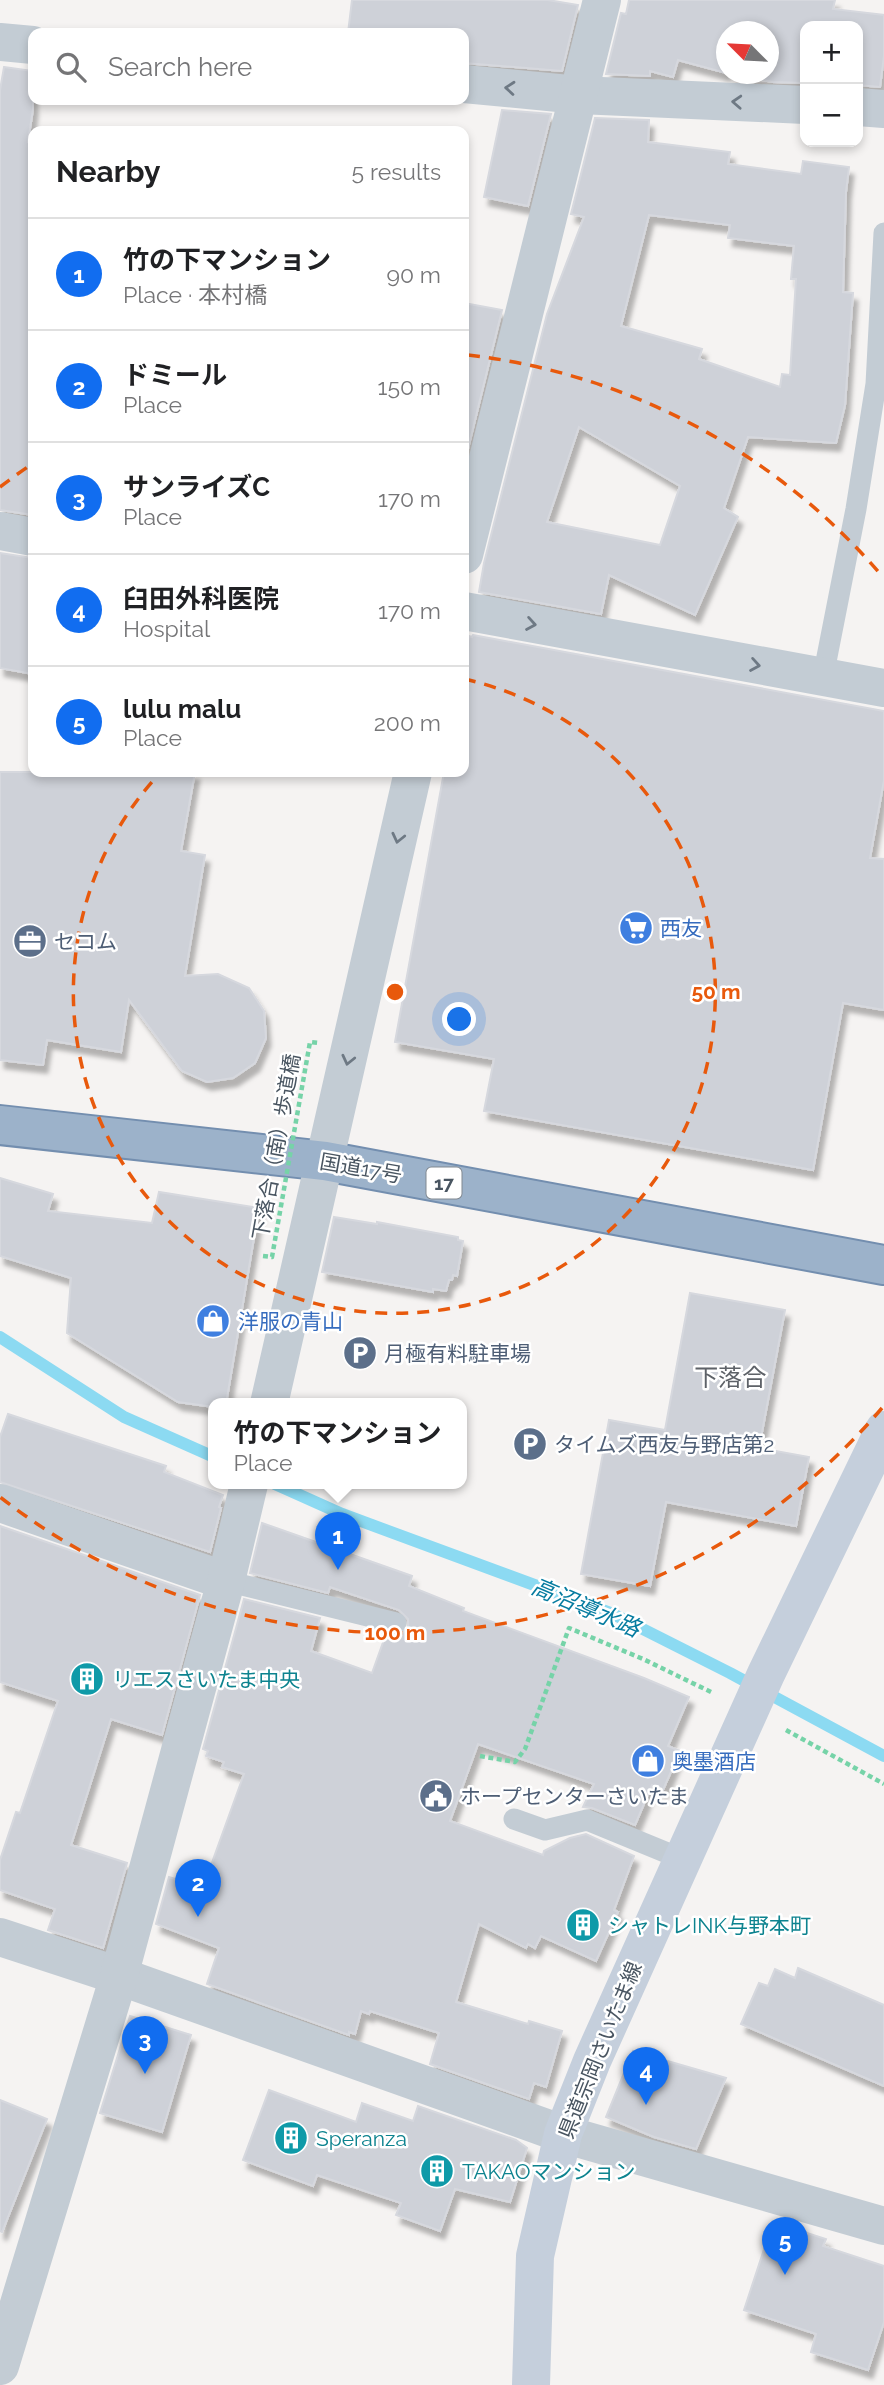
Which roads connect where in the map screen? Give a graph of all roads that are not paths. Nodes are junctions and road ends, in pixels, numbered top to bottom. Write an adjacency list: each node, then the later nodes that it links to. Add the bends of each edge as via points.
1 (602, 0): 5 (street)
2 (0, 42): 3 (street)
3 (28, 45)
4 (469, 84): 5 (street, one-way to 4)
5 (579, 94): 6 (street, one-way to 5); 11 (street)
6 (800, 105)
7 (863, 107): 8 (street)
8 (884, 109)
9 (884, 233): 14 (lane, via 876,384)
10 (0, 531): 12 (street)
11 (469, 535)
12 (28, 536)
13 (469, 612): 14 (street, one-way to 14)
14 (823, 677): 15 (street)
15 (884, 688)
16 (412, 777): 18 (street, one-way to 18)
17 (0, 1125): 18 (highway, 国道17号 / 17)
18 (325, 1161): 19 (highway, 国道17号 / 17); 20 (street)
19 (884, 1265)
20 (270, 1398)
21 (884, 1430): 27 (main road, 県道宗岡さいたま線)
22 (248, 1489): 24 (street)
23 (0, 1503): 24 (street)
24 (226, 1581): 25 (lane); 29 (street)
25 (396, 1623)
26 (514, 1819): 27 (lane, via 545,1830 587,1820)
27 (682, 1860): 30 (main road, 県道宗岡さいたま線)
28 (0, 1937): 29 (street)
29 (119, 1976): 30 (street); 32 (street)
30 (563, 2134): 31 (street); 33 (main road, 県道宗岡さいたま線, via 535,2256)
31 (884, 2226)
32 (0, 2366)
33 (531, 2385)

